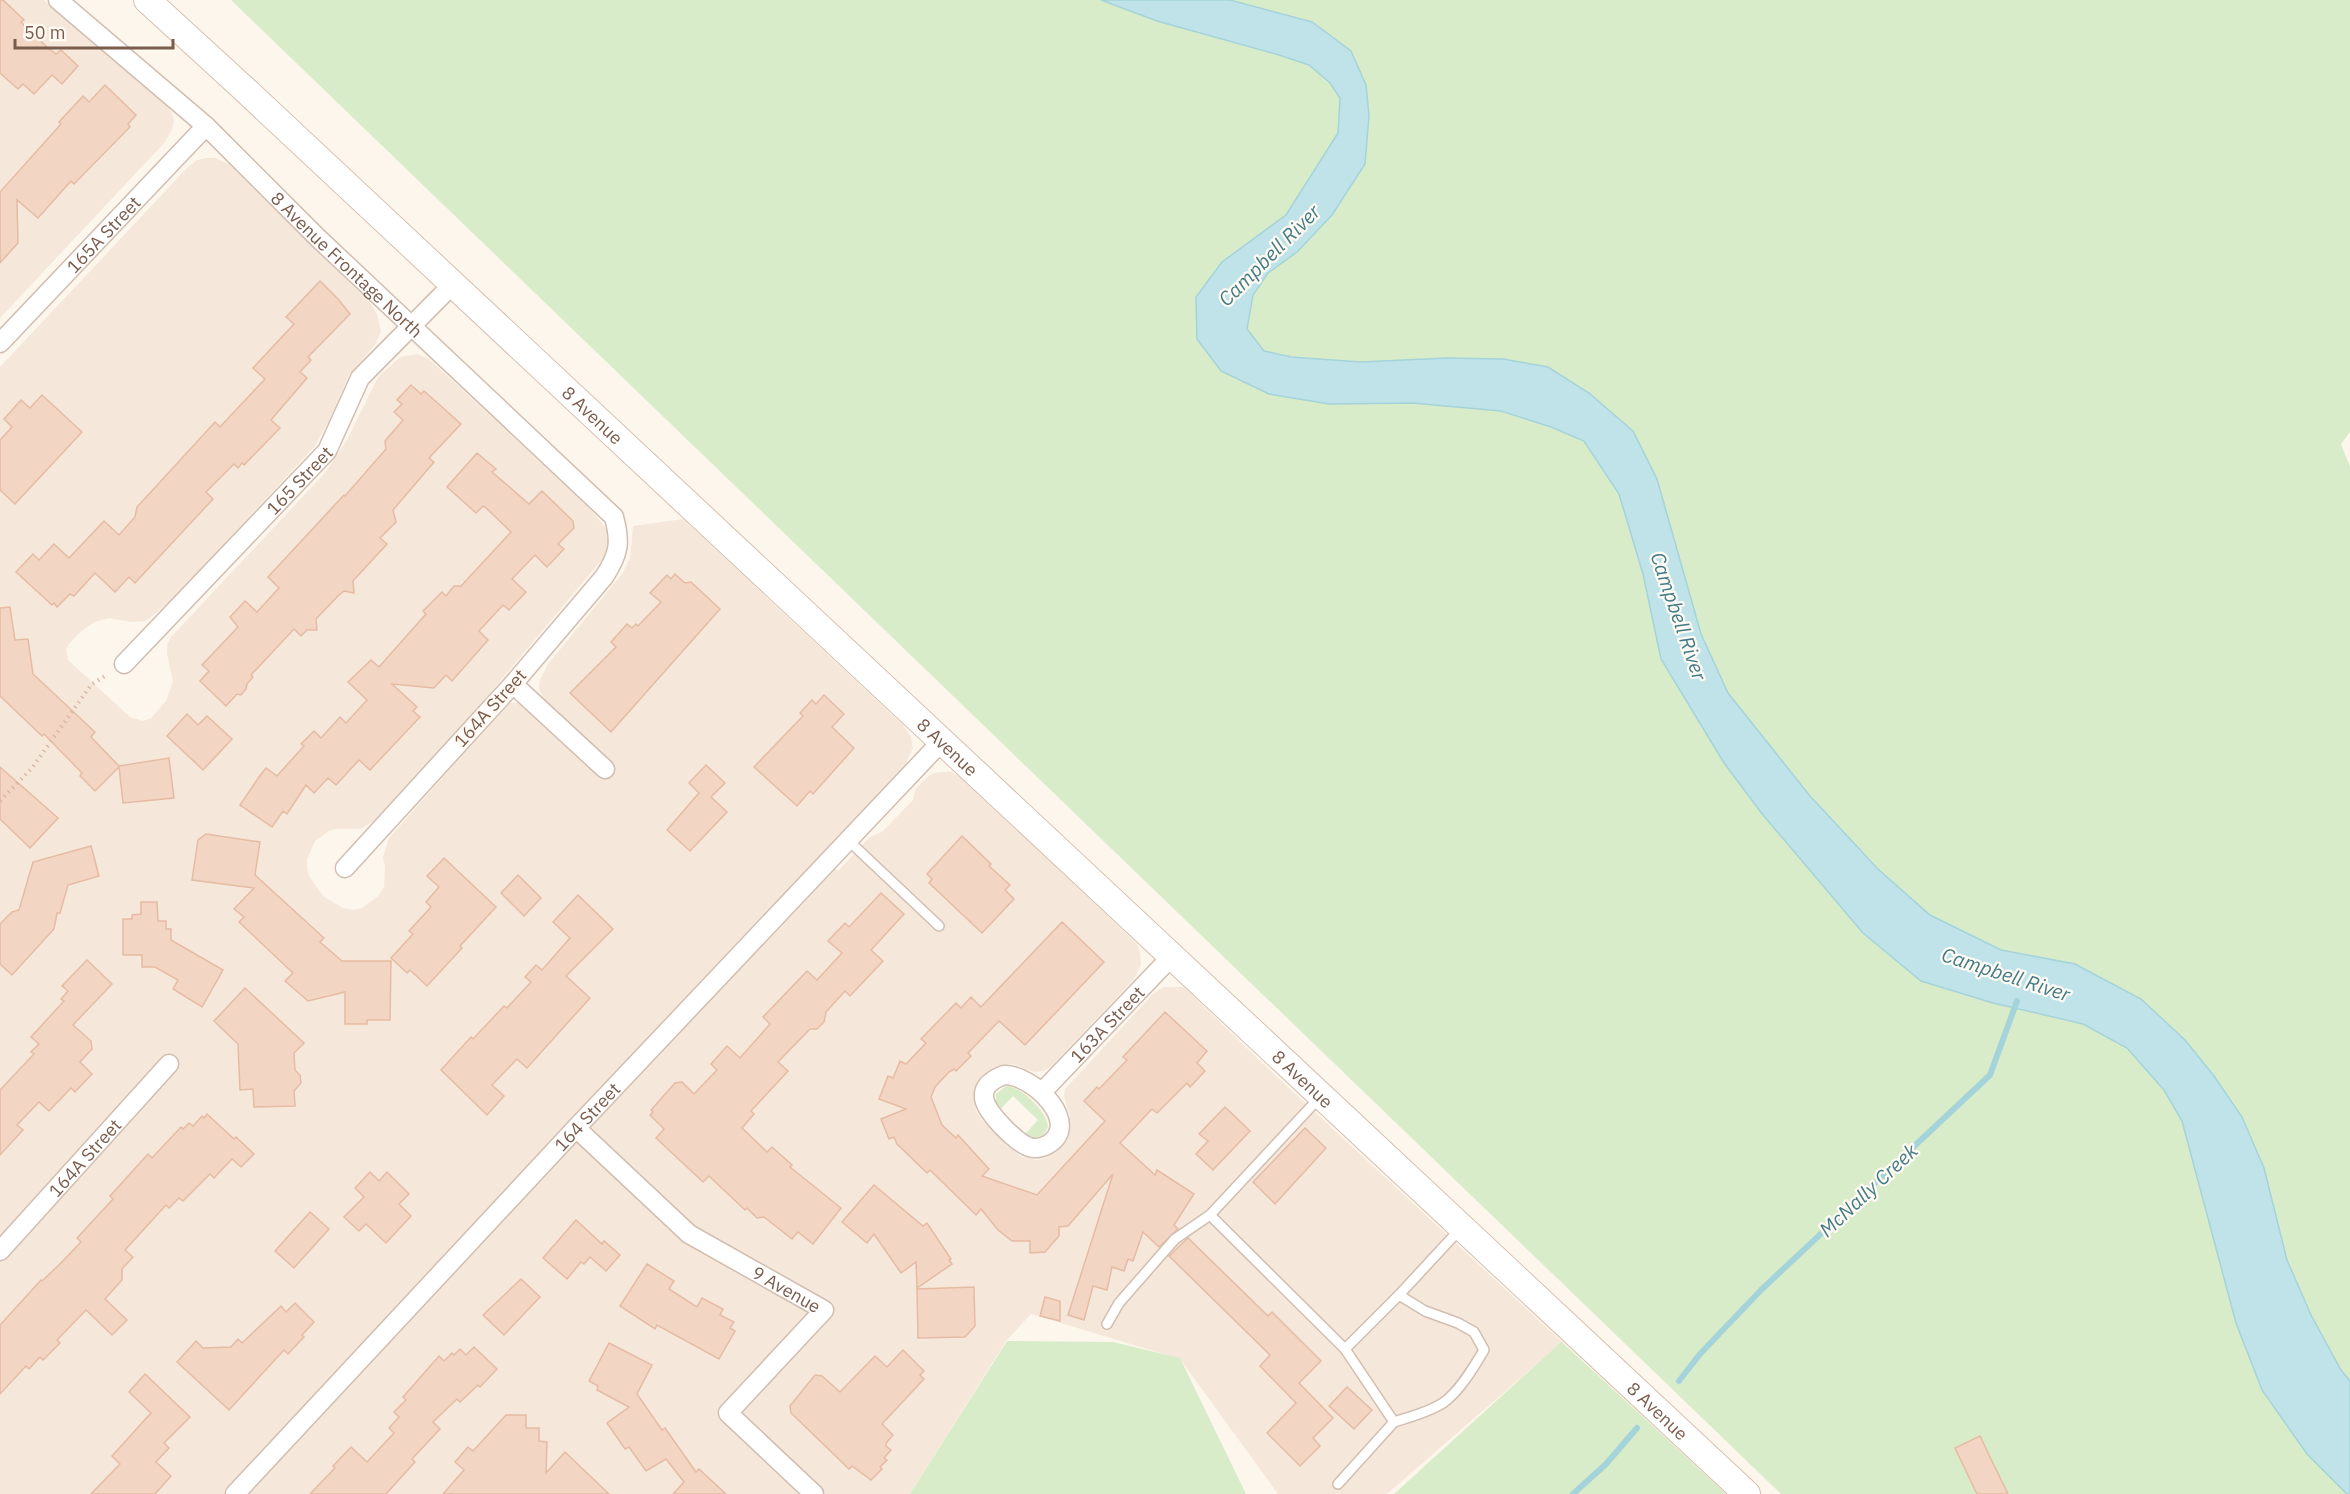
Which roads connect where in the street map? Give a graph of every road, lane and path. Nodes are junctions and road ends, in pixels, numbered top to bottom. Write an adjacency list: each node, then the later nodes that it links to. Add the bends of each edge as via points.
1 (58, 0): 3 (street, 8 Avenue Frontage North)
2 (147, 0): 4 (main road, 8 Avenue)
3 (206, 126): 5 (street, 8 Avenue Frontage North); 6 (street, 165A Street)
4 (453, 284): 5 (street, 165 Street); 10 (main road, 8 Avenue)
5 (411, 326): 7 (street, 8 Avenue Frontage North, via 614,517); 8 (street, 165 Street, via 360,378 327,451)
6 (0, 343)
7 (620, 539): 9 (street, 164A Street, via 604,577)
8 (124, 664): 12 (path, via 91,685 32,768)
9 (513, 684): 11 (street); 14 (street, 164A Street)
10 (942, 741): 13 (street, 164 Street); 16 (main road, 8 Avenue)
11 (605, 769)
12 (0, 801)
13 (849, 840): 15 (lane); 20 (street, 164 Street)
14 (345, 868)
15 (939, 926)
16 (1173, 955): 18 (street, 163A Street); 19 (main road, 8 Avenue)
17 (169, 1064): 23 (street, 164A Street)
18 (1042, 1092)
19 (1321, 1096): 21 (lane); 22 (main road, 8 Avenue)
20 (576, 1128): 29 (street, 164 Street); 30 (street, 9 Avenue, via 689,1234 824,1310 728,1413)
21 (1210, 1215): 25 (lane, via 1175,1239 1119,1303); 26 (lane)
22 (1461, 1227): 24 (lane); 31 (main road, 8 Avenue)
23 (0, 1251)
24 (1399, 1295): 26 (lane); 27 (lane, via 1474,1332 1484,1350 1471,1372 1444,1402)
25 (1107, 1324)
26 (1346, 1349): 27 (lane)
27 (1394, 1422): 28 (lane)
28 (1338, 1484)
29 (235, 1494)
30 (814, 1494)
31 (1747, 1494)

